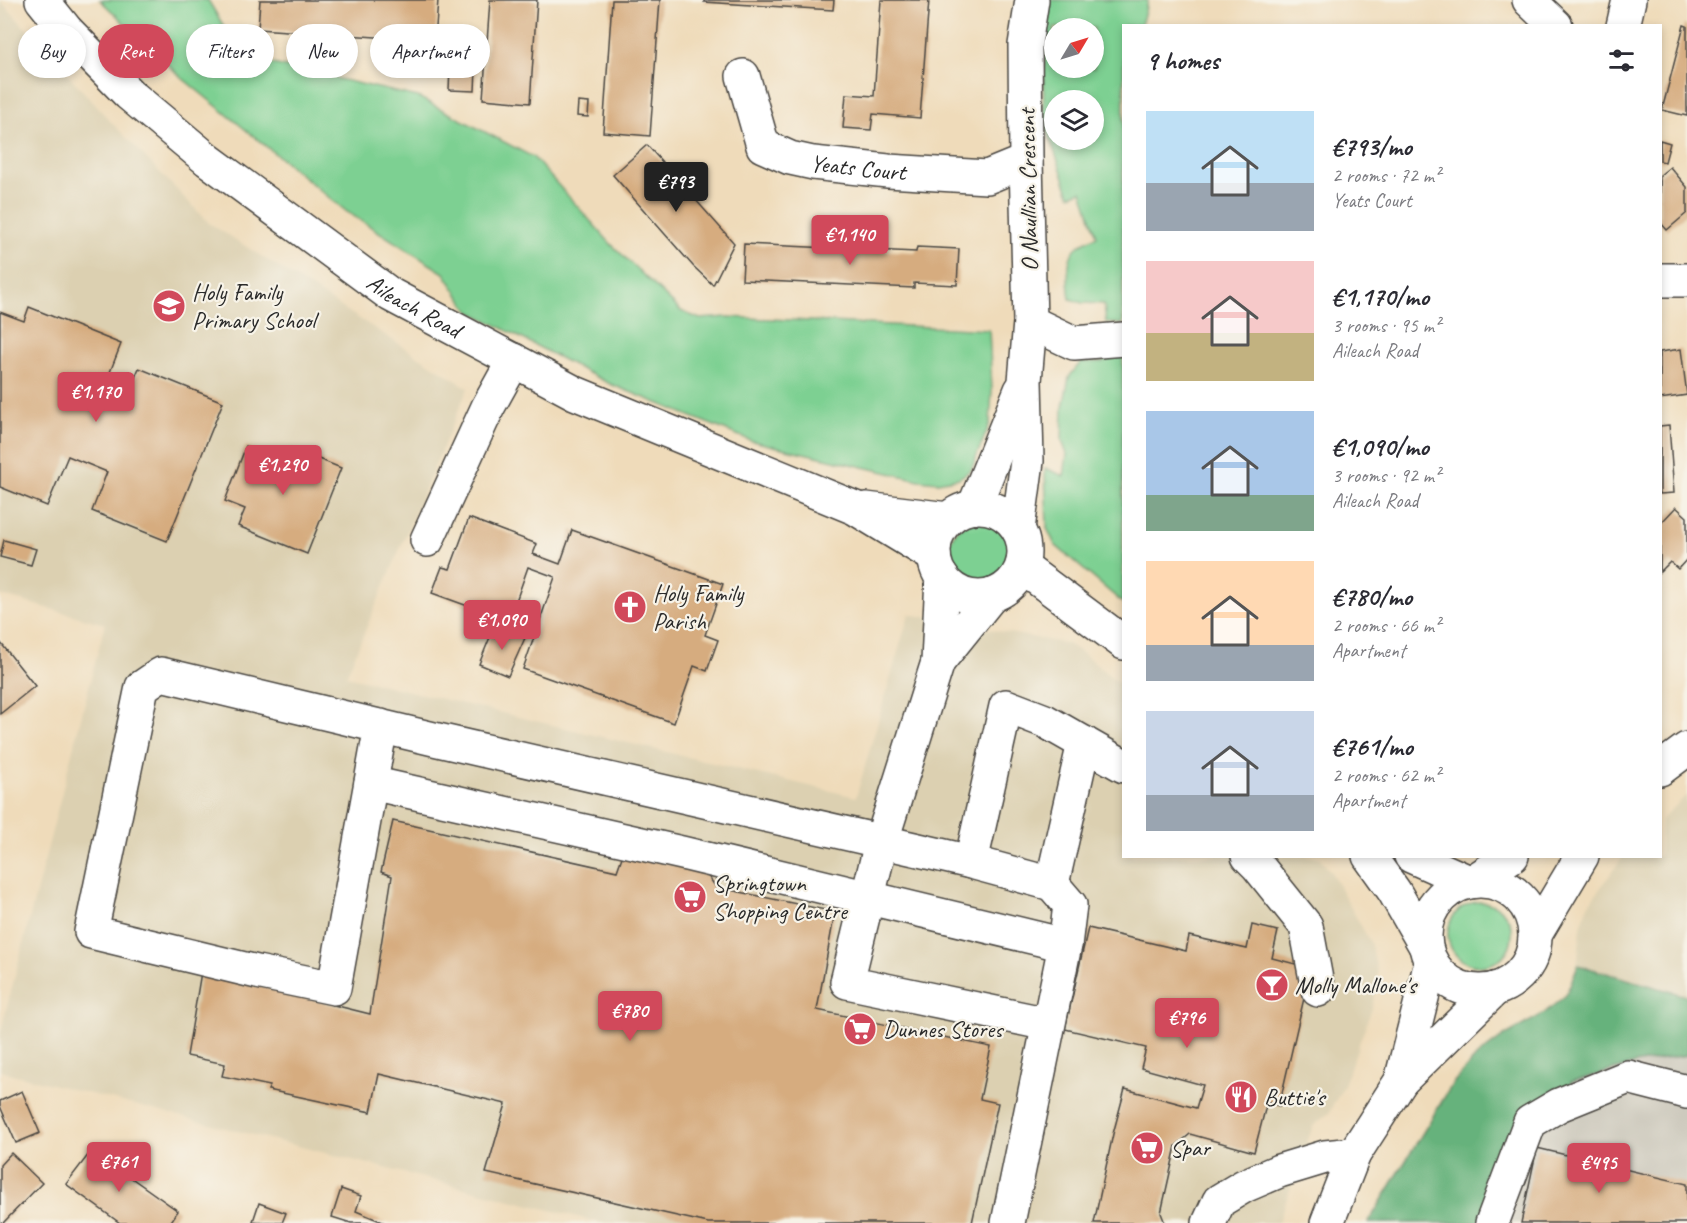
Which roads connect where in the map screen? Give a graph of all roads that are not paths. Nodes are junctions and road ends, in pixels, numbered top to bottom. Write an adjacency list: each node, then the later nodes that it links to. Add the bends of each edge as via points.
1 (42, 0): 13 (street, Aileach Road, via 66,31 129,94 208,160 391,295)
2 (1032, 0): 8 (street, O Naullian Crescent, via 1025,45)
3 (1529, 0): 5 (street)
4 (1629, 0): 6 (street)
5 (1554, 24)
6 (1623, 24)
7 (743, 76): 8 (street, Yeats Court, via 763,146 790,158 888,171 987,177)
8 (1026, 161): 11 (street, O Naullian Crescent)
9 (1662, 280): 10 (street)
10 (1687, 280)
11 (1030, 322): 12 (street, via 1074,343); 14 (street, O Naullian Crescent)
12 (1122, 339)
13 (514, 360): 15 (street, Aileach Road, via 575,393); 18 (street)
14 (1025, 381): 16 (street, O Naullian Crescent); 17 (street, O Naullian Crescent, via 1027,461)
15 (855, 507): 16 (street, Aileach Road); 19 (street, Aileach Road)
16 (961, 513): 17 (street, via 983,507 999,511); 19 (street, via 937,536)
17 (1018, 529): 20 (street, via 1025,554)
18 (427, 540)
19 (938, 567): 21 (street, via 956,590 982,597); 23 (street)
20 (1022, 567): 21 (street, via 1010,585); 22 (street)
21 (992, 595): 23 (street)
22 (1122, 642)
23 (938, 662): 30 (street)
24 (381, 726): 29 (street); 29 (street, via 161,674 142,687 91,932 334,988); 30 (street)
25 (1084, 743): 27 (street); 36 (street, via 1046,721 1006,706); 38 (street)
26 (1687, 748): 28 (street)
27 (1122, 765)
28 (1662, 767)
29 (370, 783): 39 (street)
30 (881, 843): 36 (street); 39 (street)
31 (1250, 858): 43 (street, via 1306,926)
32 (1370, 858): 42 (street, via 1394,891)
33 (1416, 858): 37 (street)
34 (1509, 858): 37 (street)
35 (1581, 858): 40 (street)
36 (971, 862): 38 (street)
37 (1472, 881): 40 (street, via 1492,881 1509,888 1532,915); 42 (street, via 1443,894 1432,908 1425,926)
38 (1052, 884): 41 (street, via 1070,905)
39 (868, 897): 41 (street); 45 (street, via 847,982)
40 (1536, 933): 44 (street, via 1525,969)
41 (1065, 945): 45 (street)
42 (1428, 954): 44 (street, via 1443,977 1459,987); 46 (street)
43 (1318, 990)
44 (1496, 990): 46 (street)
45 (1048, 1024): 49 (street)
46 (1401, 1081): 48 (street)
47 (1687, 1092): 52 (street, via 1628,1077 1559,1105 1530,1122)
48 (1354, 1154): 50 (street, via 1325,1157 1244,1186 1218,1201); 51 (street)
49 (1008, 1223)
50 (1209, 1223)
51 (1327, 1223)
52 (1492, 1223)

